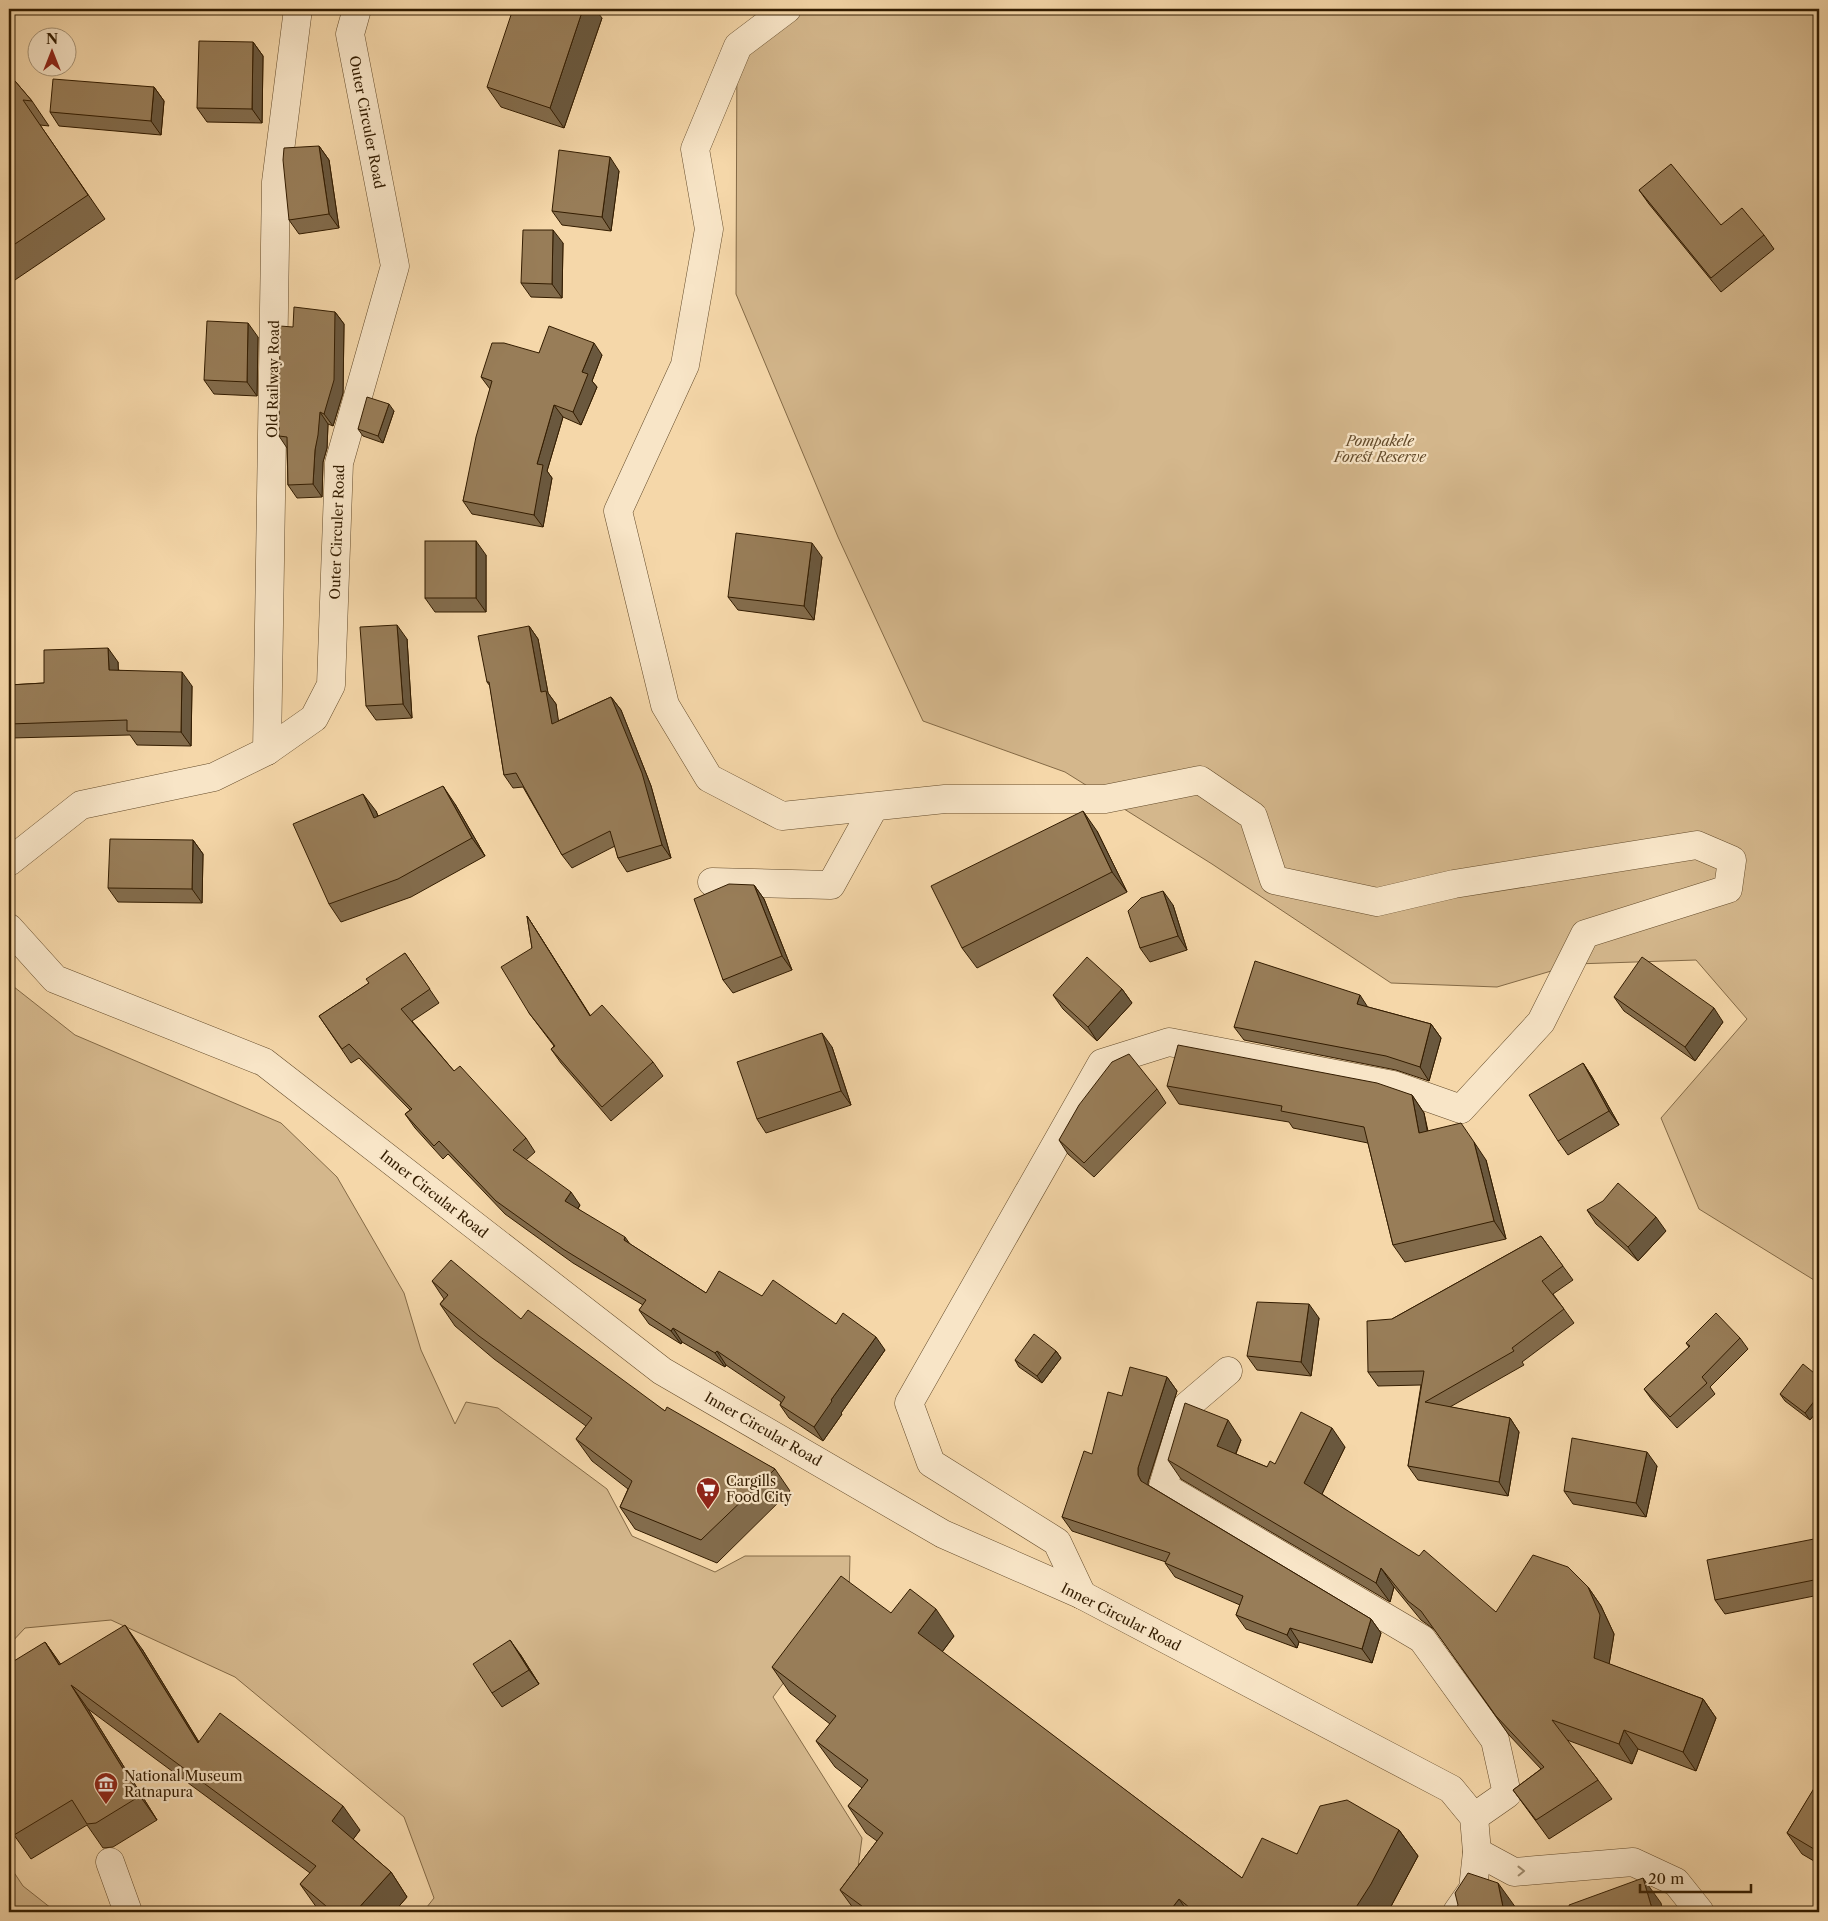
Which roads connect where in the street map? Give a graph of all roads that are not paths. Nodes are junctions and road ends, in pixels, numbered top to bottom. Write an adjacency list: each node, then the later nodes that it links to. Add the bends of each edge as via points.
1 (298, 9): 4 (street, Old Railway Road, via 276,182)
2 (358, 9): 4 (street, Outer Circuler Road, via 350,34 394,266 339,463 332,685 314,718)
3 (787, 9): 5 (street, via 738,46 695,149 710,229 685,365 618,511 665,706 709,778 782,816)
4 (267, 751): 6 (street, Outer Circuler Road, via 214,777 81,805)
5 (874, 806): 7 (street, via 831,885); 10 (street, via 945,799 1105,799 1200,780 1253,816 1274,880 1377,902 1454,884 1697,845 1732,860 1728,889 1585,934 1541,1022 1461,1109 1393,1085 1169,1042 1102,1063 908,1403 931,1463 1057,1542)
6 (9, 862)
7 (712, 882)
8 (9, 928): 10 (street, Inner Circular Road, via 54,979 264,1062 662,1371 944,1534)
9 (1228, 1371): 11 (street, via 1187,1406 1163,1486 1422,1639 1495,1740 1507,1794)
10 (1082, 1595): 11 (street, Inner Circular Road, via 1451,1789)
11 (1474, 1817): 12 (street)
12 (1477, 1852): 15 (street, via 1473,1889); 16 (street, one-way to 16, via 1514,1872 1633,1862 1676,1882)
13 (110, 1862): 14 (street)
14 (128, 1912)
15 (1457, 1912)
16 (1700, 1912)

